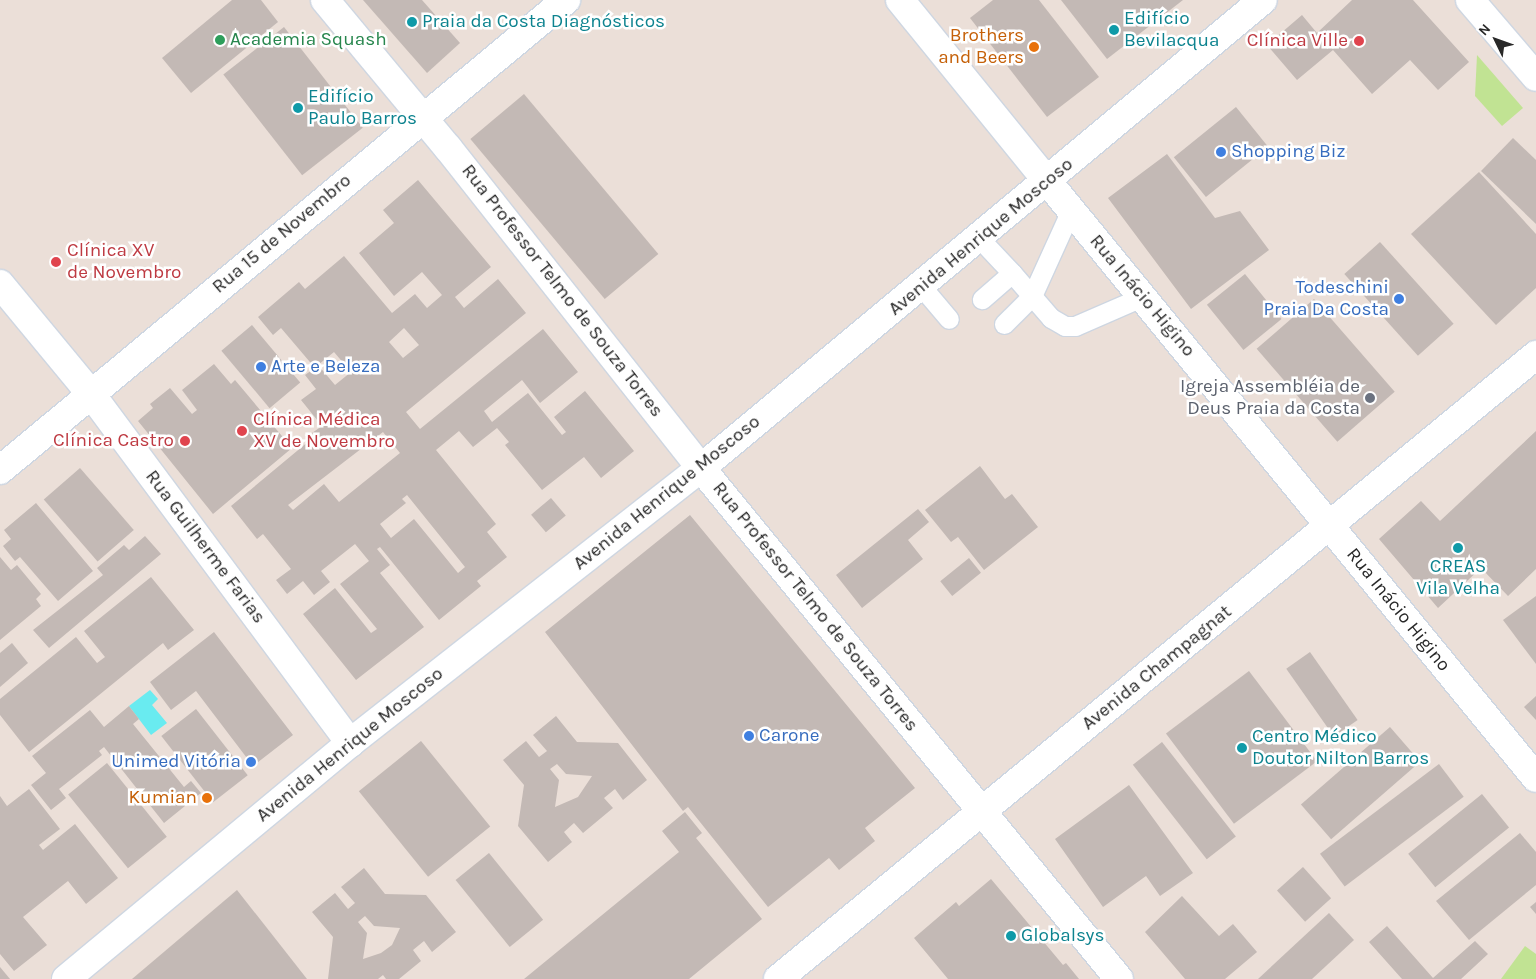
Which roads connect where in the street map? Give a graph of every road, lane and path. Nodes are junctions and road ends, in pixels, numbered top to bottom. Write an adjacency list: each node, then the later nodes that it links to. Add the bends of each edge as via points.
1 (325, 0): 7 (street, Rua Professor Telmo de Souza Torres)
2 (566, 0): 7 (street, Rua 15 de Novembro)
3 (900, 0): 8 (street, Rua Inácio Higino)
4 (1263, 0): 8 (street, Avenida Henrique Moscoso)
5 (1470, 0): 6 (street)
6 (1536, 77)
7 (422, 118): 20 (street, Rua 15 de Novembro); 21 (street, Rua Professor Telmo de Souza Torres)
8 (1048, 182): 9 (street, Rua Inácio Higino); 10 (street, Avenida Henrique Moscoso)
9 (1071, 210): 14 (lane); 15 (street, Rua Inácio Higino)
10 (980, 238): 11 (lane); 13 (street, Avenida Henrique Moscoso)
11 (1012, 273): 14 (lane); 16 (lane)
12 (0, 284): 20 (street, Rua Guilherme Farias)
13 (921, 286): 17 (lane); 21 (street, Avenida Henrique Moscoso)
14 (1032, 296): 15 (lane, via 1058,324 1075,326); 18 (lane)
15 (1144, 296): 23 (street, Rua Inácio Higino)
16 (982, 300)
17 (949, 319)
18 (1004, 324)
19 (1536, 356): 23 (street, Avenida Champagnat)
20 (90, 394): 22 (street, Rua 15 de Novembro); 24 (street, Rua Guilherme Farias)
21 (701, 468): 24 (street, Avenida Henrique Moscoso); 26 (street, Rua Professor Telmo de Souza Torres)
22 (0, 470)
23 (1330, 527): 25 (street, Rua Inácio Higino); 26 (street, Avenida Champagnat)
24 (350, 742): 27 (street, Avenida Henrique Moscoso)
25 (1536, 778)
26 (983, 812): 28 (street, Avenida Champagnat); 29 (street, Rua Professor Telmo de Souza Torres)
27 (66, 979)
28 (778, 979)
29 (1120, 979)

